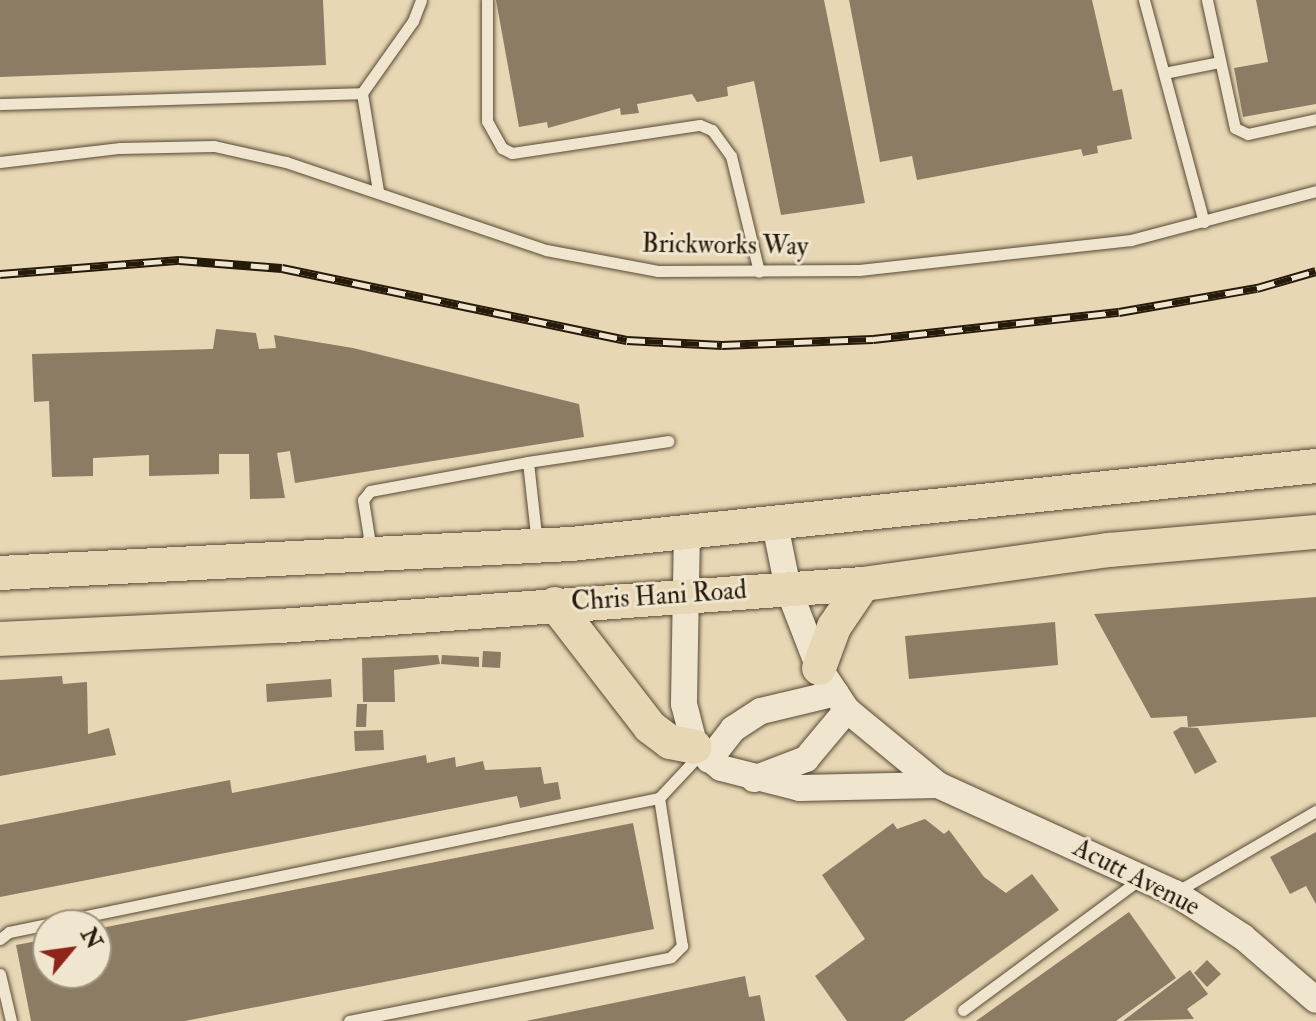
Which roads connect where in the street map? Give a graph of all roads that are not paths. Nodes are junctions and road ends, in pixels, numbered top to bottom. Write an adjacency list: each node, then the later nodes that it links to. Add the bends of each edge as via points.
1 (421, 0): 7 (lane, via 413,21)
2 (487, 0): 14 (lane, via 487,121 502,148 512,153 700,125 712,130 731,156)
3 (1144, 0): 6 (lane)
4 (1207, 0): 5 (lane)
5 (1219, 62): 6 (lane); 9 (lane, via 1239,131 1248,134)
6 (1164, 73): 13 (lane)
7 (362, 93): 8 (lane); 11 (lane)
8 (0, 104)
9 (1316, 119)
10 (0, 162): 11 (lane, Brickworks Way, via 120,148 214,146)
11 (378, 191): 14 (lane, Brickworks Way, via 546,250 658,271)
12 (1316, 191): 13 (lane, Brickworks Way)
13 (1204, 222): 14 (lane, Brickworks Way, via 1131,240 859,270)
14 (759, 272)
15 (668, 441): 16 (lane)
16 (528, 462): 21 (lane); 22 (lane, via 370,491 363,500)
17 (1316, 466): 18 (main road)
18 (774, 520): 19 (main road); 25 (street, Acutt Avenue)
19 (687, 529): 21 (main road); 26 (street)
20 (1316, 532): 24 (main road, Chris Hani Road, via 1109,550)
21 (537, 546): 22 (main road)
22 (372, 554): 23 (main road)
23 (0, 573)
24 (863, 584): 25 (main road, Chris Hani Road); 29 (main road, via 834,627)
25 (788, 588): 26 (main road, Chris Hani Road); 29 (street, Acutt Avenue)
26 (686, 594): 27 (main road, Chris Hani Road); 30 (street, via 684,704)
27 (555, 604): 28 (main road, Chris Hani Road, via 280,626); 30 (main road, via 650,727 670,742)
28 (0, 639)
29 (834, 690): 30 (street, via 761,711); 31 (street, via 806,759); 32 (street, Acutt Avenue)
30 (702, 753): 31 (street, Acutt Avenue); 33 (lane)
31 (750, 780): 32 (street, Acutt Avenue, via 854,790)
32 (938, 785): 35 (street, Acutt Avenue)
33 (659, 798): 37 (lane, via 9,932); 42 (lane, via 682,946 671,957)
34 (1316, 811): 36 (lane)
35 (1141, 879): 36 (street, Acutt Avenue); 40 (lane)
36 (1175, 893): 39 (street, Acutt Avenue, via 1243,937)
37 (0, 939)
38 (0, 974): 41 (lane)
39 (1316, 1000)
40 (963, 1010)
41 (11, 1021)
42 (349, 1021)

